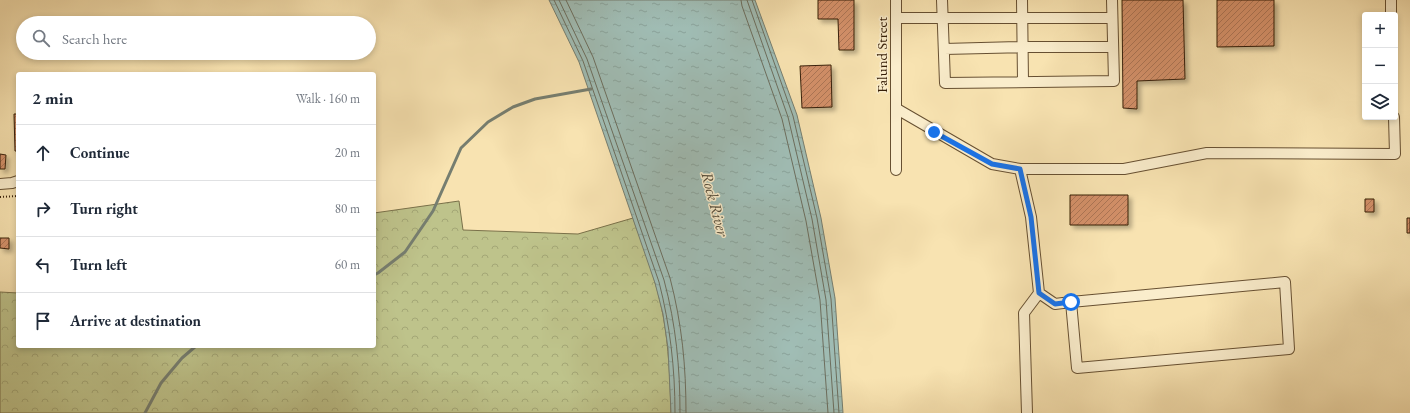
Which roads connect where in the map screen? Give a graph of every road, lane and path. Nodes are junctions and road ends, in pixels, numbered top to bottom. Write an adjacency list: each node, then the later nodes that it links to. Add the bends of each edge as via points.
1 (896, 0): 7 (street, Falund Street)
2 (942, 0): 8 (street)
3 (1022, 0): 9 (street)
4 (1112, 0): 10 (street)
5 (1391, 0): 6 (street)
6 (1391, 12)
7 (896, 18): 8 (street); 15 (street, Falund Street)
8 (943, 18): 9 (street); 13 (street)
9 (1022, 18): 10 (street); 11 (street)
10 (1112, 18): 12 (street)
11 (1023, 47): 12 (street); 13 (street); 14 (street)
12 (1113, 47): 14 (street, via 1114,81)
13 (944, 49): 14 (street, via 945,83)
14 (1023, 81)
15 (897, 109): 17 (street, via 992,164); 18 (street, Falund Street)
16 (1394, 120): 17 (street, via 1395,154 1207,152 1124,169)
17 (1020, 169): 23 (street, via 1031,217)
18 (896, 170)
19 (16, 182): 20 (street)
20 (0, 184)
21 (16, 196): 22 (path)
22 (0, 197)
23 (1039, 293): 24 (street, via 1055,304); 25 (street, via 1024,313)
24 (1071, 302): 24 (street, via 1285,282 1289,349 1077,368)
25 (1027, 413)

